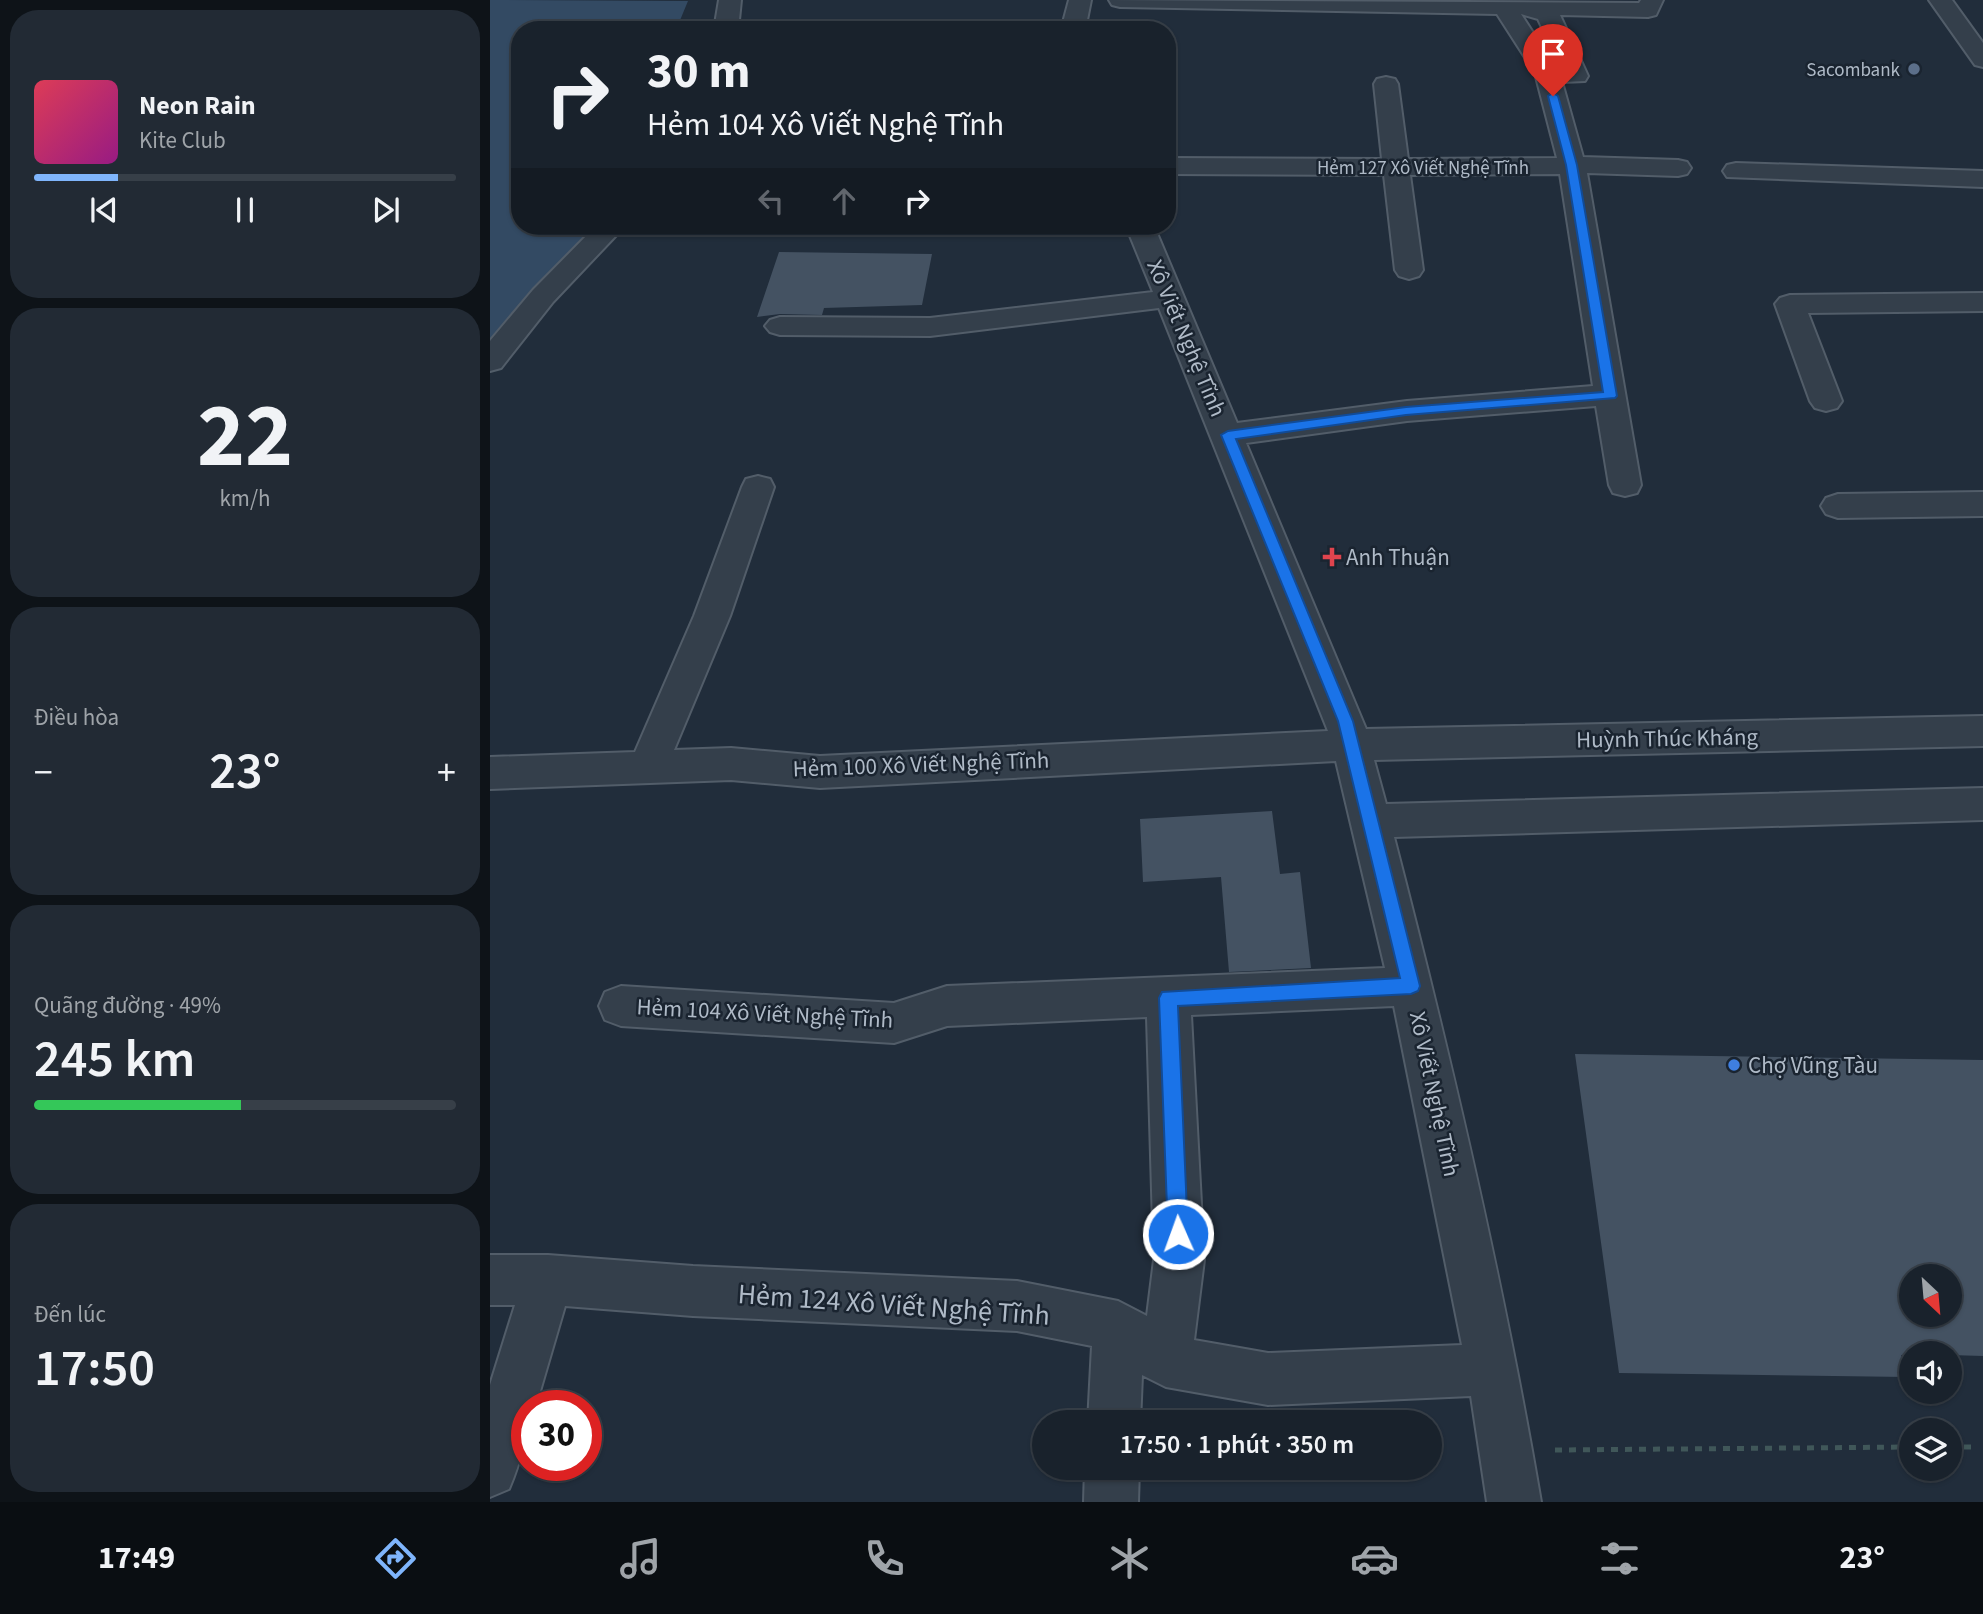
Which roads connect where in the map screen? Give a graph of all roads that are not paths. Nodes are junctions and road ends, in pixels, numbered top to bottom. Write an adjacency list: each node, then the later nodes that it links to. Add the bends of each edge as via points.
1 (730, 0): 8 (street)
2 (1080, 0): 9 (street)
3 (1119, 0): 7 (street)
4 (1652, 0): 6 (street, via 1648,10)
5 (1940, 0): 10 (street)
6 (1535, 4): 7 (street); 11 (street, via 1548,15 1576,76)
7 (1506, 8): 11 (street)
8 (727, 21)
9 (1075, 21)
10 (1983, 60)
11 (1547, 73): 13 (street)
12 (1386, 84): 15 (street)
13 (1572, 165): 15 (street, Hẻm 127 Xô Viết Nghệ Tĩnh); 16 (street, Hẻm 127 Xô Viết Nghệ Tĩnh); 26 (street)
14 (1176, 166): 15 (street, Hẻm 127 Xô Viết Nghệ Tĩnh)
15 (1394, 166): 21 (street)
16 (1678, 168)
17 (1735, 171): 18 (street)
18 (1983, 179)
19 (602, 235): 25 (street)
20 (1144, 235): 22 (street, Xô Viết Nghệ Tĩnh)
21 (1409, 270)
22 (1172, 298): 24 (street, via 930,327); 28 (street, Xô Viết Nghệ Tĩnh)
23 (1983, 302): 27 (street, via 1790,304)
24 (780, 326)
25 (490, 361)
26 (1610, 396): 28 (street, via 1406,411); 29 (street)
27 (1826, 401)
28 (1228, 435): 34 (street, Xô Viết Nghệ Tĩnh)
29 (1626, 485)
30 (758, 487): 35 (street, via 712,616)
31 (1983, 504): 32 (street)
32 (1838, 506)
33 (1983, 731): 34 (street, Huỳnh Thúc Kháng)
34 (1351, 744): 35 (street, Hẻm 100 Xô Viết Nghệ Tĩnh, via 820,772 731,764); 38 (street, Xô Viết Nghệ Tĩnh)
35 (648, 767): 36 (street, Hẻm 100 Xô Viết Nghệ Tĩnh)
36 (490, 773)
37 (1983, 804): 38 (street)
38 (1370, 821): 39 (street, Xô Viết Nghệ Tĩnh)
39 (1411, 986): 40 (street, Hẻm 104 Xô Viết Nghệ Tĩnh); 46 (street, Xô Viết Nghệ Tĩnh)
40 (1168, 998): 41 (street, Hẻm 104 Xô Viết Nghệ Tĩnh, via 947,1006 894,1023); 45 (street, via 1179,1260)
41 (621, 1006)
42 (490, 1280): 43 (street, Hẻm 124 Xô Viết Nghệ Tĩnh)
43 (548, 1280): 44 (street, Hẻm 124 Xô Viết Nghệ Tĩnh, via 1017,1306); 48 (street)
44 (1118, 1326): 45 (street, Hẻm 124 Xô Viết Nghệ Tĩnh); 47 (street)
45 (1166, 1361): 46 (street, Hẻm 124 Xô Viết Nghệ Tĩnh, via 1268,1379)
46 (1493, 1369): 51 (street, Xô Viết Nghệ Tĩnh)
47 (1115, 1410)
48 (490, 1470)
49 (1112, 1480): 50 (street)
50 (1111, 1502)
51 (1514, 1502)

